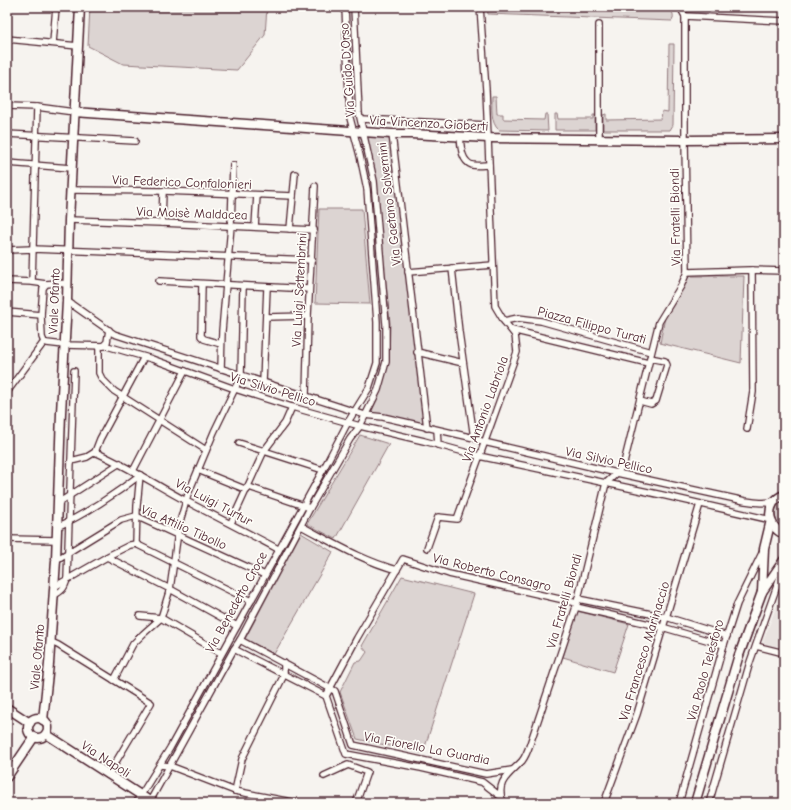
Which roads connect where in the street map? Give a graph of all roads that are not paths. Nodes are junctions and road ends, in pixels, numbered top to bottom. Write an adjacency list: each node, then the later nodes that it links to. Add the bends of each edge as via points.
1 (56, 7): 11 (street)
2 (80, 7): 12 (street, Viale Ofanto)
3 (345, 7): 18 (street, Via Guido D'Orso, via 350,118)
4 (354, 7): 16 (street, Via Guido D'Orso)
5 (480, 7): 17 (street, Via Antonio Labriola)
6 (680, 7): 7 (street)
7 (685, 16): 8 (street); 28 (street, Via Fratelli Biondi)
8 (784, 21)
9 (599, 25): 26 (street)
10 (7, 40): 11 (street)
11 (53, 44): 12 (street)
12 (78, 46): 15 (street, Viale Ofanto)
13 (7, 106): 14 (street)
14 (37, 107): 15 (street); 22 (street)
15 (74, 112): 18 (street, Via Vincenzo Gioberti); 24 (street, Viale Ofanto)
16 (361, 119): 17 (street, Via Vincenzo Gioberti); 19 (street, Via Guido D'Orso)
17 (487, 125): 25 (street, Via Antonio Labriola)
18 (353, 131): 19 (street, Via Vincenzo Gioberti); 53 (street, Via Gaetano Salvemini, via 367,189)
19 (364, 132): 21 (street, Via Vincenzo Gioberti); 52 (street, Via Gaetano Salvemini, via 374,181)
20 (7, 134): 22 (street)
21 (392, 134): 23 (street, Via Vincenzo Gioberti); 61 (street, Via Gaetano Salvemini)
22 (36, 136): 24 (street); 33 (street)
23 (460, 136): 25 (street, Via Vincenzo Gioberti); 32 (street, via 461,151 465,160 472,165)
24 (73, 138): 29 (street); 34 (street, Viale Ofanto)
25 (488, 138): 26 (street, Via Vincenzo Gioberti); 32 (street, Via Antonio Labriola)
26 (600, 138): 28 (street, Via Vincenzo Gioberti)
27 (784, 139): 28 (street, Via Vincenzo Gioberti)
28 (685, 140): 62 (street, Via Fratelli Biondi)
29 (135, 141)
30 (7, 163): 33 (street)
31 (233, 164): 39 (street, Via Silvio Pellico)
32 (489, 165): 55 (street, Via Antonio Labriola)
33 (35, 166): 34 (street); 48 (street)
34 (71, 168): 37 (street, Viale Ofanto)
35 (295, 174): 41 (street)
36 (316, 186): 47 (street, Via Luigi Settembrini)
37 (70, 190): 38 (street, Via Federico Confalonieri); 42 (street, Viale Ofanto)
38 (163, 191): 39 (street, Via Federico Confalonieri); 43 (street)
39 (232, 195): 40 (street, Via Federico Confalonieri); 44 (street, Via Silvio Pellico)
40 (257, 195): 41 (street, Via Federico Confalonieri); 45 (street)
41 (293, 196): 46 (street)
42 (69, 220): 43 (street, Via Moisè Maldacea); 50 (street, Viale Ofanto)
43 (162, 223): 44 (street, Via Moisè Maldacea)
44 (231, 226): 45 (street, Via Moisè Maldacea); 51 (street, Via Silvio Pellico)
45 (255, 227): 46 (street, Via Moisè Maldacea)
46 (290, 229): 47 (street, Via Moisè Maldacea)
47 (314, 230): 54 (street, Via Luigi Settembrini)
48 (33, 249): 49 (street); 50 (street); 65 (street)
49 (7, 250)
50 (68, 250): 51 (street); 67 (street, Viale Ofanto)
51 (228, 256): 54 (street); 69 (street, Via Silvio Pellico)
52 (380, 256): 53 (street, Via Gaetano Salvemini); 58 (street, Via Gaetano Salvemini)
53 (372, 257): 60 (street, Via Gaetano Salvemini)
54 (312, 260): 72 (street, Via Luigi Settembrini)
55 (493, 265): 56 (street, Via Gaetano Salvemini); 78 (street, Via Antonio Labriola, via 495,306)
56 (452, 268): 61 (street, Via Gaetano Salvemini); 88 (street)
57 (752, 270): 59 (street); 62 (street); 106 (street, via 753,392)
58 (382, 271): 60 (street, Via Gaetano Salvemini); 101 (street, Via Gaetano Salvemini, via 386,362 378,390)
59 (784, 271)
60 (373, 272): 100 (street, Via Gaetano Salvemini, via 377,363 369,388)
61 (408, 272): 85 (street, Via Gaetano Salvemini)
62 (687, 272): 87 (street, Via Fratelli Biondi, via 659,322)
63 (7, 281): 65 (street)
64 (159, 281): 68 (street)
65 (32, 282): 66 (street)
66 (46, 284): 67 (street); 75 (street, via 43,288)
67 (67, 284): 73 (street, Viale Ofanto)
68 (202, 284): 69 (street); 82 (street, via 201,336)
69 (226, 286): 70 (street); 82 (street, Via Silvio Pellico)
70 (243, 286): 71 (street); 92 (street)
71 (266, 288): 72 (street); 77 (street, Via Silvio Pellico)
72 (309, 289): 76 (street, Via Luigi Settembrini)
73 (67, 301): 79 (street, Via Silvio Pellico); 83 (street, Viale Ofanto)
74 (7, 312): 75 (street)
75 (41, 315): 81 (street)
76 (308, 316): 77 (street); 96 (street, Via Luigi Settembrini)
77 (266, 317): 93 (street, Via Silvio Pellico)
78 (504, 320): 80 (street, Via Antonio Labriola); 87 (street, Piazza Filippo Turati, via 518,318 541,321)
79 (109, 330): 84 (street, via 107,342); 89 (street, Via Silvio Pellico, via 114,334)
80 (512, 330): 87 (street, Piazza Filippo Turati); 109 (street, Via Antonio Labriola, via 517,352)
81 (44, 342): 83 (street, Via Silvio Pellico); 95 (street)
82 (221, 344): 89 (street, Via Silvio Pellico)
83 (64, 345): 84 (street, Via Silvio Pellico); 129 (street, Viale Ofanto)
84 (101, 346): 86 (street, Via Silvio Pellico); 97 (street, via 99,373)
85 (417, 352): 88 (street); 105 (street, Via Gaetano Salvemini)
86 (144, 357): 91 (street, Via Silvio Pellico); 97 (street)
87 (650, 358): 98 (street, Via Fratelli Biondi); 98 (street, via 665,361 667,365 656,401 651,404)
88 (463, 363): 108 (street)
89 (221, 368): 92 (street, Via Silvio Pellico)
90 (74, 371): 116 (street)
91 (185, 371): 94 (street, Via Silvio Pellico); 102 (street)
92 (242, 376): 93 (street, Via Silvio Pellico); 94 (street)
93 (263, 382): 96 (street, Via Silvio Pellico)
94 (236, 389): 99 (street, Via Silvio Pellico); 112 (street)
95 (7, 392)
96 (306, 396): 100 (street, Via Silvio Pellico)
97 (123, 398): 102 (street); 114 (street)
98 (640, 401): 121 (street, Via Fratelli Biondi, via 624,463)
99 (292, 407): 103 (street, Via Silvio Pellico); 113 (street, via 285,423)
100 (355, 412): 101 (street, Via Silvio Pellico); 103 (street, Via Benedetto Croce)
101 (365, 415): 104 (street, Via Benedetto Croce); 105 (street, Via Silvio Pellico)
102 (160, 420): 112 (street); 120 (street)
103 (348, 422): 104 (street, Via Silvio Pellico); 119 (street, Via Benedetto Croce)
104 (360, 426): 111 (street, Via Silvio Pellico); 132 (street, Via Benedetto Croce)
105 (427, 428): 107 (street, Via Silvio Pellico)
106 (747, 429)
107 (438, 430): 108 (street, Via Silvio Pellico); 111 (street)
108 (474, 438): 109 (street, Via Silvio Pellico)
109 (484, 442): 115 (street, Via Antonio Labriola); 121 (street, Via Silvio Pellico)
110 (239, 443): 113 (street)
111 (438, 445): 115 (street, Via Silvio Pellico)
112 (206, 450): 118 (street)
113 (264, 451): 119 (street); 124 (street)
114 (95, 452): 116 (street); 117 (street, Via Luigi Turtur)
115 (479, 456): 123 (street, Via Silvio Pellico); 146 (street, Via Antonio Labriola, via 457,519 438,517)
116 (71, 461): 126 (street)
117 (120, 463): 120 (street, Via Luigi Turtur); 126 (street)
118 (198, 470): 124 (street); 128 (street)
119 (323, 470): 131 (street, Via Benedetto Croce)
120 (134, 471): 122 (street, Via Luigi Turtur)
121 (617, 473): 123 (street, Via Fratelli Biondi); 127 (street, Via Silvio Pellico, via 745,501 770,503)
122 (140, 475): 128 (street, Via Luigi Turtur); 133 (street); 135 (street)
123 (606, 483): 130 (street, Via Silvio Pellico); 163 (street, Via Fratelli Biondi)
124 (248, 488): 131 (street); 136 (street)
125 (784, 489): 127 (street, Via Paolo Telesforo)
126 (70, 495): 129 (street); 135 (street)
127 (780, 497): 134 (street, Via Paolo Telesforo, via 770,510)
128 (186, 500): 136 (street, Via Luigi Turtur); 141 (street)
129 (58, 503): 138 (street, Viale Ofanto)
130 (700, 504): 134 (street, Via Silvio Pellico); 165 (street, Via Francesco Marinaccio)
131 (303, 505): 132 (street); 139 (street, Via Benedetto Croce)
132 (310, 508): 137 (street, Via Benedetto Croce)
133 (136, 516): 141 (street, Via Attilio Tibollo); 145 (street); 149 (street, Via Attilio Tibollo, via 121,520)
134 (771, 520): 140 (street, via 777,530); 148 (street, Via Paolo Telesforo)
135 (69, 521): 138 (street); 149 (street)
136 (231, 523): 147 (street, Via Luigi Turtur)
137 (301, 526): 142 (street, Via Benedetto Croce); 155 (street, via 383,567)
138 (57, 527): 144 (street, Viale Ofanto)
139 (288, 532): 142 (street); 147 (street, Via Benedetto Croce)
140 (784, 534)
141 (178, 535): 153 (street); 156 (street, Via Attilio Tibollo)
142 (296, 536): 170 (street, Via Benedetto Croce)
143 (7, 539): 144 (street)
144 (56, 540): 151 (street, Viale Ofanto)
145 (136, 544): 150 (street); 153 (street)
146 (427, 548)
147 (278, 549): 156 (street, Via Benedetto Croce)
148 (764, 549): 160 (street, Via Paolo Telesforo); 169 (street, Via Paolo Telesforo, via 737,604)
149 (68, 553): 151 (street, Via Attilio Tibollo); 157 (street)
150 (107, 557): 157 (street); 159 (street)
151 (56, 560): 158 (street, Viale Ofanto)
152 (784, 560): 160 (street, Via Paolo Telesforo)
153 (174, 563): 159 (street); 162 (street)
154 (784, 566): 173 (street)
155 (397, 570): 163 (street, Via Roberto Consagro, via 403,559 449,574); 180 (street)
156 (265, 575): 162 (street, Via Benedetto Croce)
157 (68, 579): 158 (street); 161 (street, via 66,587)
158 (54, 587): 161 (street, Viale Ofanto)
159 (170, 589): 166 (street); 167 (street)
160 (762, 592): 205 (street, Via Paolo Telesforo, via 738,658)
161 (53, 596): 171 (street, Viale Ofanto)
162 (250, 601): 167 (street, Via Benedetto Croce)
163 (577, 603): 165 (street, Via Roberto Consagro); 168 (street, Via Roberto Consagro); 189 (street, Via Fratelli Biondi, via 530,744 523,760)
164 (140, 616): 166 (street)
165 (666, 617): 168 (street, Via Francesco Marinaccio); 169 (street, Via Roberto Consagro)
166 (161, 618): 175 (street); 179 (street, via 133,644)
167 (237, 626): 175 (street, Via Benedetto Croce)
168 (662, 627): 172 (street, Via Roberto Consagro); 203 (street, Via Francesco Marinaccio, via 637,714)
169 (727, 636): 172 (street, Via Paolo Telesforo)
170 (240, 640): 174 (street, Via Benedetto Croce); 177 (street)
171 (50, 642): 179 (street); 183 (street, Viale Ofanto)
172 (724, 645): 204 (street, Via Paolo Telesforo)
173 (756, 646): 176 (street); 206 (street)
174 (234, 650): 178 (street); 188 (street, Via Benedetto Croce)
175 (221, 653): 187 (street, Via Benedetto Croce)
176 (784, 653)
177 (284, 663): 178 (street); 180 (street)
178 (284, 675): 181 (street); 195 (street, via 242,759)
179 (114, 680): 191 (street, via 151,703)
180 (330, 688): 181 (street); 190 (street, Via Fiorello La Guardia, via 335,691 353,745)
181 (326, 696): 194 (street, Via Fiorello La Guardia, via 346,754)
182 (7, 708): 184 (street)
183 (43, 720): 184 (street, via 37,718); 185 (street, via 48,728)
184 (30, 723): 186 (street, via 28,729)
185 (46, 734): 186 (street, via 40,738); 191 (street, Via Napoli)
186 (34, 737): 192 (street)
187 (160, 764): 188 (street); 196 (street, Via Benedetto Croce)
188 (170, 766): 195 (street); 198 (street, Via Benedetto Croce)
189 (512, 770): 190 (street, Via Fiorello La Guardia); 197 (street, Via Fratelli Biondi, via 501,785)
190 (486, 774): 194 (street)
191 (108, 775): 196 (street, Via Napoli)
192 (7, 776)
193 (324, 776): 201 (street, via 348,765 367,772)
194 (482, 782): 197 (street, Via Fiorello La Guardia)
195 (235, 790): 200 (street)
196 (141, 795): 198 (street, Via Napoli); 199 (street, Via Benedetto Croce)
197 (500, 796): 202 (street)
198 (151, 802)
199 (136, 803)
200 (297, 803)
201 (356, 803)
202 (503, 803)
203 (604, 803)
204 (679, 803)
205 (695, 803)
206 (709, 803)

